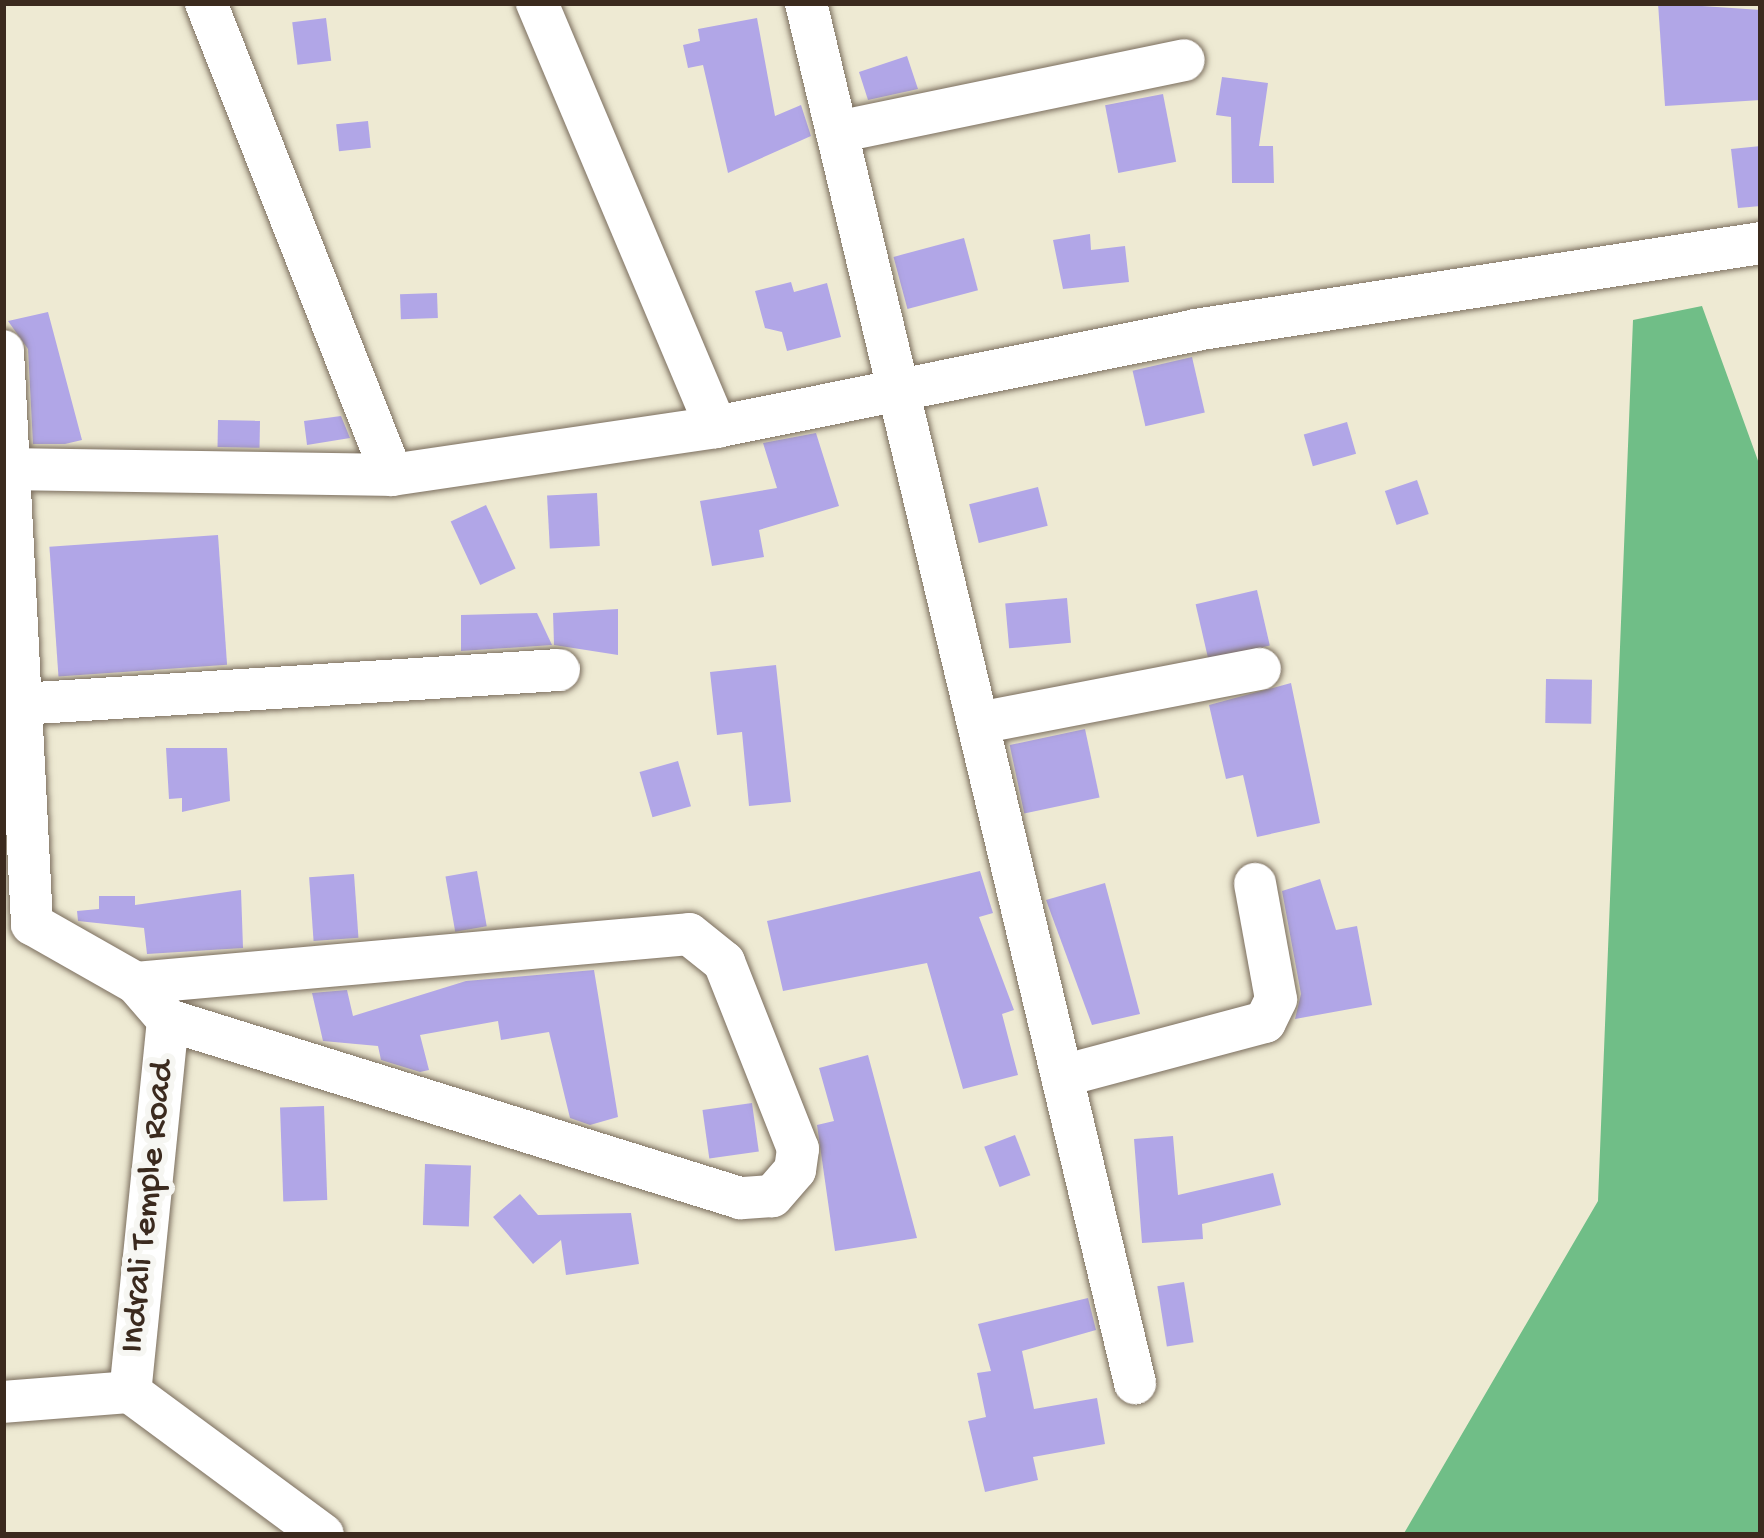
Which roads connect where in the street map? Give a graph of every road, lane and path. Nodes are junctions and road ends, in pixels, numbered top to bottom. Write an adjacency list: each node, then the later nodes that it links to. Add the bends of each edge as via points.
1 (206, 3): 11 (street)
2 (537, 3): 9 (street)
3 (806, 3): 5 (street)
4 (1184, 60): 5 (street)
5 (837, 132): 8 (street)
6 (1761, 243): 8 (street)
7 (3, 351): 10 (street, Indrali Temple Road)
8 (899, 384): 9 (street); 16 (street)
9 (716, 427): 11 (street)
10 (10, 469): 11 (street); 12 (street, Indrali Temple Road)
11 (392, 476)
12 (8, 533): 15 (street, Indrali Temple Road)
13 (1260, 669): 16 (street)
14 (559, 670): 15 (street)
15 (20, 704): 17 (street, Indrali Temple Road)
16 (979, 724): 21 (street)
17 (13, 775): 19 (street, Indrali Temple Road, via 32,924)
18 (1255, 884): 21 (street, via 1276,999 1265,1022)
19 (136, 983): 20 (street, Indrali Temple Road); 20 (street, via 689,934 724,962 798,1149 795,1170 772,1196 740,1198)
20 (168, 1020): 23 (street, Indrali Temple Road)
21 (1062, 1076): 22 (street)
22 (1135, 1383)
23 (130, 1392): 24 (street); 25 (street, Indrali Temple Road)
24 (3, 1402)
25 (323, 1535)

